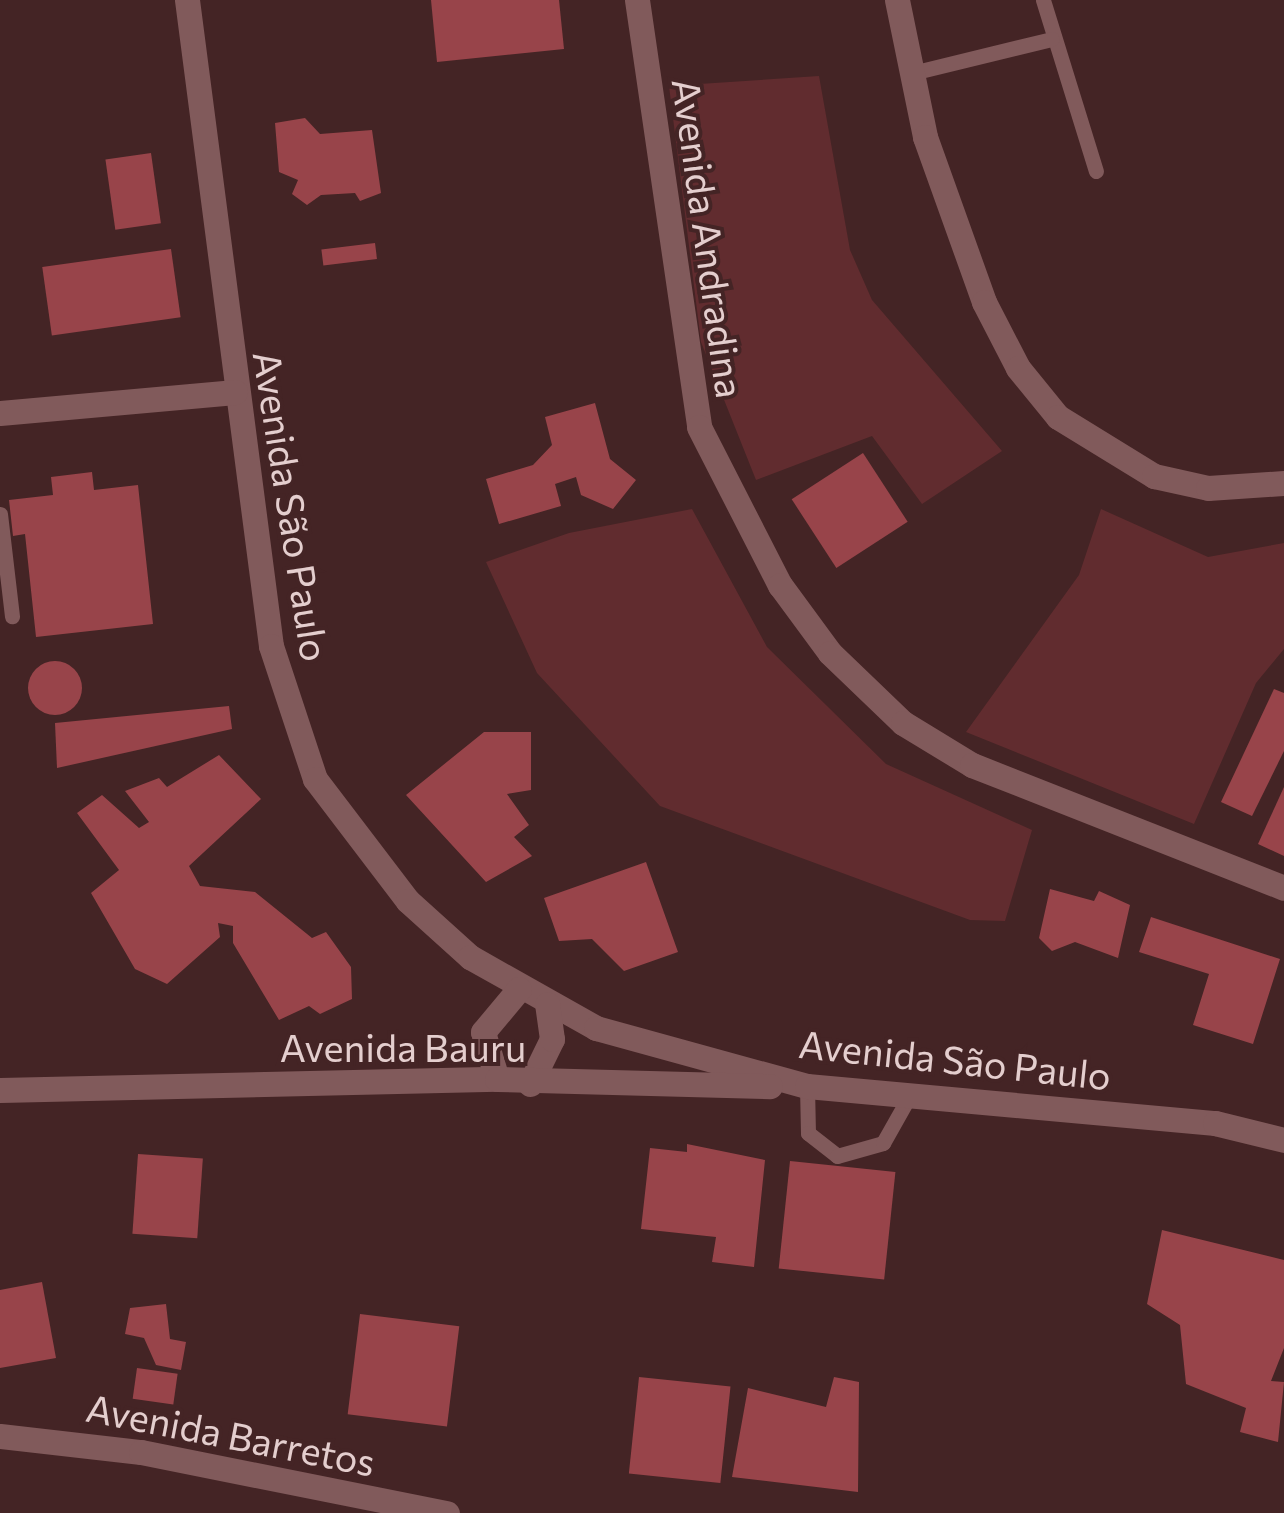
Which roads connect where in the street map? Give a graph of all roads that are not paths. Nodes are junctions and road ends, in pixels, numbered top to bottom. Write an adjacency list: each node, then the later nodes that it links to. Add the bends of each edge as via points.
1 (187, 0): 8 (street, Avenida São Paulo)
2 (637, 0): 13 (street, Avenida Andradina, via 698,427 780,585 830,652 916,731 972,764)
3 (898, 0): 6 (street)
4 (1042, 0): 5 (lane)
5 (1052, 40): 6 (lane); 7 (lane)
6 (908, 74): 10 (street, via 984,302 1058,417 1154,476 1208,488)
7 (1096, 172)
8 (235, 392): 9 (street); 14 (street, Avenida São Paulo, via 270,646 315,778 408,901)
9 (0, 413)
10 (1284, 483)
11 (0, 514): 12 (lane)
12 (12, 616)
13 (1284, 888)
14 (519, 990): 15 (street, Avenida São Paulo); 16 (street, via 483,1032)
15 (547, 1004): 17 (street, via 552,1039); 18 (street, Avenida São Paulo, via 596,1028)
16 (497, 1079): 17 (street, Avenida Bauru); 19 (street, Avenida Bauru)
17 (530, 1084): 18 (street, Avenida Bauru)
18 (807, 1086): 20 (street, Avenida São Paulo); 20 (lane, via 808,1133 837,1156 883,1143)
19 (0, 1090)
20 (910, 1095): 21 (street, Avenida São Paulo, via 1215,1123)
21 (1284, 1140)
22 (0, 1436): 23 (street, Avenida Barretos, via 141,1452)
23 (447, 1513)

